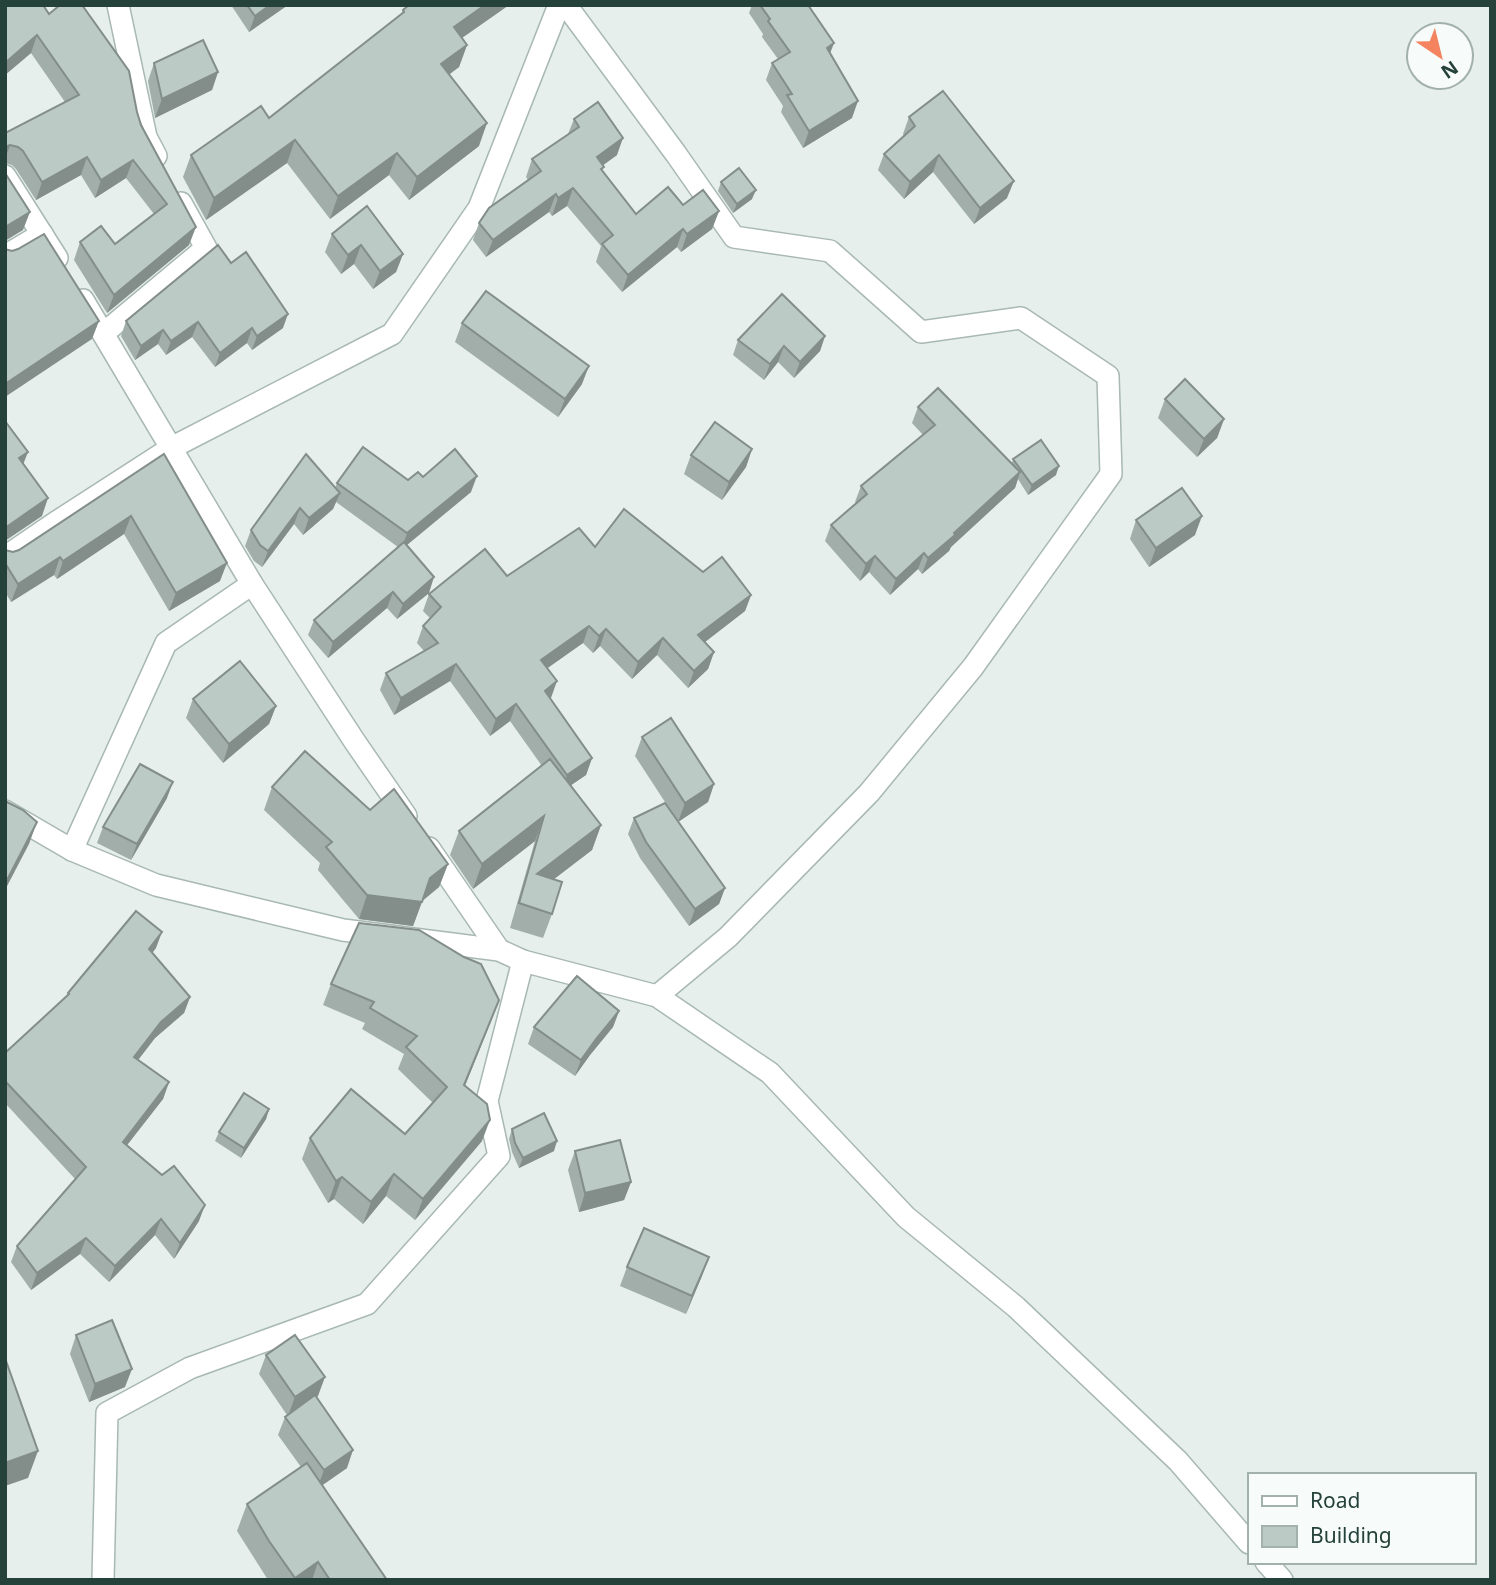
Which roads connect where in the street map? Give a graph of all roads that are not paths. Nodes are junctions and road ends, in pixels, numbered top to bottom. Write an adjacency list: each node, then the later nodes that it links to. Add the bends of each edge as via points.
1 (118, 5): 7 (street, via 146,136 206,248)
2 (559, 5): 8 (street, via 479,208 392,334)
3 (566, 5): 15 (street, via 734,237 830,251 922,332 1021,318 1108,376 1111,474 973,667 869,793 728,937)
4 (5, 176): 5 (street)
5 (42, 234): 6 (street); 7 (street)
6 (5, 256)
7 (104, 333): 8 (street)
8 (171, 448): 9 (street); 10 (street)
9 (5, 557)
10 (252, 584): 12 (street, via 166,643); 13 (street)
11 (5, 811): 12 (street)
12 (72, 850): 13 (street, via 156,885 343,930)
13 (499, 950): 14 (street)
14 (523, 961): 15 (street); 18 (street, via 487,1101 499,1156 367,1304 190,1368 107,1413)
15 (657, 996): 16 (street, via 770,1073 906,1217 1016,1307 1178,1461)
16 (1248, 1542)
17 (1268, 1564): 19 (street)
18 (103, 1580)
19 (1282, 1580)

